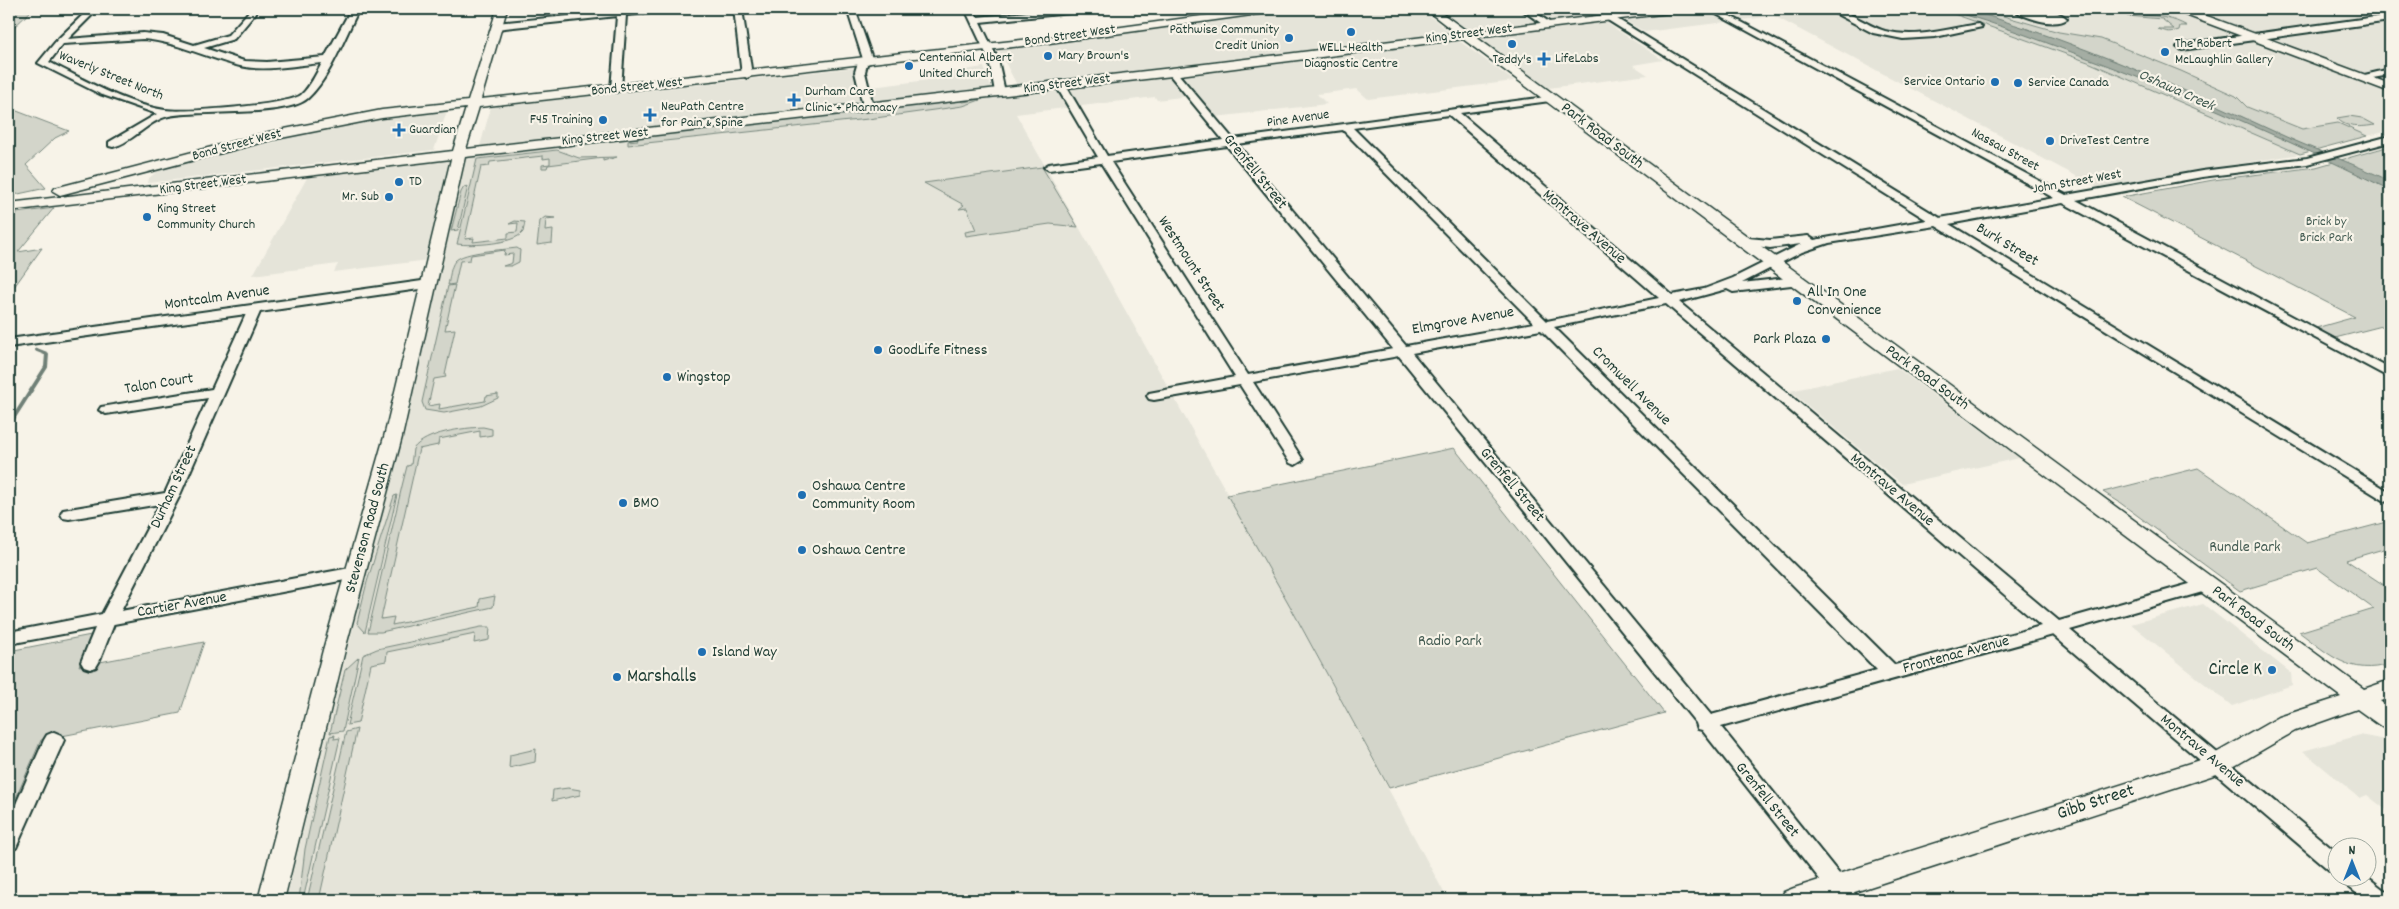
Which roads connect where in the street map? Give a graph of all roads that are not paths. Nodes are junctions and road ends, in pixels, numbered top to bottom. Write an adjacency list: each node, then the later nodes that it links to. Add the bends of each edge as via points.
1 (94, 9): 29 (street, Waverly Street North)
2 (255, 9): 32 (street, via 231,37)
3 (355, 9): 33 (street)
4 (502, 9): 25 (main road, Stevenson Road South)
5 (663, 9): 19 (street)
6 (738, 9): 37 (street)
7 (851, 9): 34 (street)
8 (969, 9): 23 (street)
9 (1080, 9): 23 (street)
10 (1273, 9): 30 (main road, Bond Street West)
11 (1430, 9): 27 (main road)
12 (1525, 9): 24 (street)
13 (1677, 9): 20 (main road, King Street West, via 1622,15)
14 (1711, 9): 57 (street, Nassau Street)
15 (1831, 9): 26 (street, via 1892,35 1912,36)
16 (2017, 9): 21 (street)
17 (2179, 9): 28 (main road)
18 (2366, 9): 22 (main road)
19 (622, 11): 25 (street); 41 (street)
20 (1610, 13): 24 (main road, King Street West); 60 (street, Burk Street)
21 (2040, 15)
22 (2390, 18): 28 (street)
23 (975, 20): 30 (street)
24 (1548, 24): 27 (main road, King Street West)
25 (496, 26): 44 (main road, Stevenson Road South)
26 (1978, 27)
27 (1464, 35): 35 (main road, King Street West); 43 (main road, Park Road South)
28 (2255, 37): 31 (street); 38 (main road)
29 (60, 42): 32 (street, via 144,36); 47 (street, Waverly Street North, via 43,63)
30 (987, 47): 34 (main road, Bond Street West); 42 (street)
31 (2182, 47)
32 (195, 48): 33 (street, via 243,64)
33 (327, 60): 47 (street, Waverly Street North, via 302,98 293,102)
34 (866, 62): 37 (main road, Bond Street West); 45 (street, via 860,72)
35 (1172, 72): 39 (main road, King Street West); 50 (street, Grenfell Street)
36 (2390, 72): 38 (street)
37 (747, 75): 41 (main road, Bond Street West)
38 (2361, 77): 40 (main road)
39 (1060, 84): 42 (main road, King Street West); 53 (street, Westmount Street)
40 (2390, 88)
41 (616, 89): 44 (main road, Bond Street West)
42 (1000, 92): 45 (main road, King Street West)
43 (1550, 98): 46 (street, Pine Avenue); 61 (main road, Park Road South)
44 (474, 104): 52 (main road, Stevenson Road South); 54 (main road, Bond Street West, via 328,123)
45 (868, 106): 52 (main road, King Street West)
46 (1452, 112): 48 (street, Pine Avenue); 67 (street, Montrave Avenue)
47 (166, 113): 51 (street)
48 (1345, 126): 50 (street, Pine Avenue); 69 (street, Cromwell Avenue)
49 (2390, 139): 57 (street, John Street West, via 2307,161 2202,174)
50 (1230, 142): 53 (street, Pine Avenue); 71 (street, Grenfell Street)
51 (113, 144)
52 (459, 154): 56 (main road, King Street West); 65 (main road, Stevenson Road South)
53 (1104, 159): 55 (street, Pine Avenue); 73 (street, Westmount Street)
54 (164, 164): 56 (main road, via 130,183 131,188); 58 (main road, Bond Street West)
55 (1049, 167)
56 (150, 191): 59 (main road, King Street West)
57 (2063, 200): 60 (street, John Street West); 72 (street, Nassau Street)
58 (9, 202)
59 (9, 207)
60 (1939, 222): 62 (street, John Street West); 79 (street, Burk Street)
61 (1741, 240): 62 (street, via 1770,244); 63 (main road, Park Road South)
62 (1827, 240): 63 (street, John Street West)
63 (1772, 262): 64 (main road, Park Road South); 66 (street, Elmgrove Avenue, via 1737,281)
64 (1796, 281): 66 (street); 82 (main road, Park Road South)
65 (429, 284): 68 (street, Montcalm Avenue); 81 (main road, Stevenson Road South, via 393,437)
66 (1706, 292): 67 (street, Elmgrove Avenue)
67 (1666, 299): 69 (street, Elmgrove Avenue); 84 (street, Montrave Avenue)
68 (254, 310): 70 (street, Montcalm Avenue); 74 (street, Durham Street)
69 (1545, 325): 71 (street, Elmgrove Avenue); 87 (street, Cromwell Avenue)
70 (9, 343)
71 (1400, 350): 73 (street, Elmgrove Avenue); 91 (street, Grenfell Street, via 1591,580)
72 (2390, 374)
73 (1245, 379): 75 (street, Elmgrove Avenue); 77 (street, Westmount Street)
74 (217, 392): 76 (street, Talon Court); 78 (street, Durham Street)
75 (1154, 396)
76 (106, 410)
77 (1295, 460)
78 (170, 497): 80 (street); 83 (street, Durham Street)
79 (2390, 499)
80 (69, 514)
81 (355, 573): 83 (street, Cartier Avenue); 98 (main road, Stevenson Road South)
82 (2207, 585): 84 (street, Frontenac Avenue); 89 (main road, Park Road South)
83 (108, 619): 85 (street, Cartier Avenue); 86 (street, Durham Street)
84 (2057, 628): 87 (street, Frontenac Avenue); 93 (street, Montrave Avenue)
85 (9, 638)
86 (90, 662)
87 (1890, 672): 91 (street, Frontenac Avenue)
88 (2390, 689): 89 (main road, Gibb Street)
89 (2360, 698): 90 (main road, Park Road South); 93 (main road, Gibb Street, via 2288,724)
90 (2390, 721)
91 (1705, 724): 97 (street, Grenfell Street)
92 (54, 740): 94 (street)
93 (2217, 764): 95 (street, Montrave Avenue); 97 (main road, Gibb Street)
94 (9, 842)
95 (2326, 856)
96 (2363, 886): 100 (street)
97 (1843, 893): 99 (main road, Gibb Street)
98 (271, 900)
99 (1794, 900)
100 (2380, 900)

